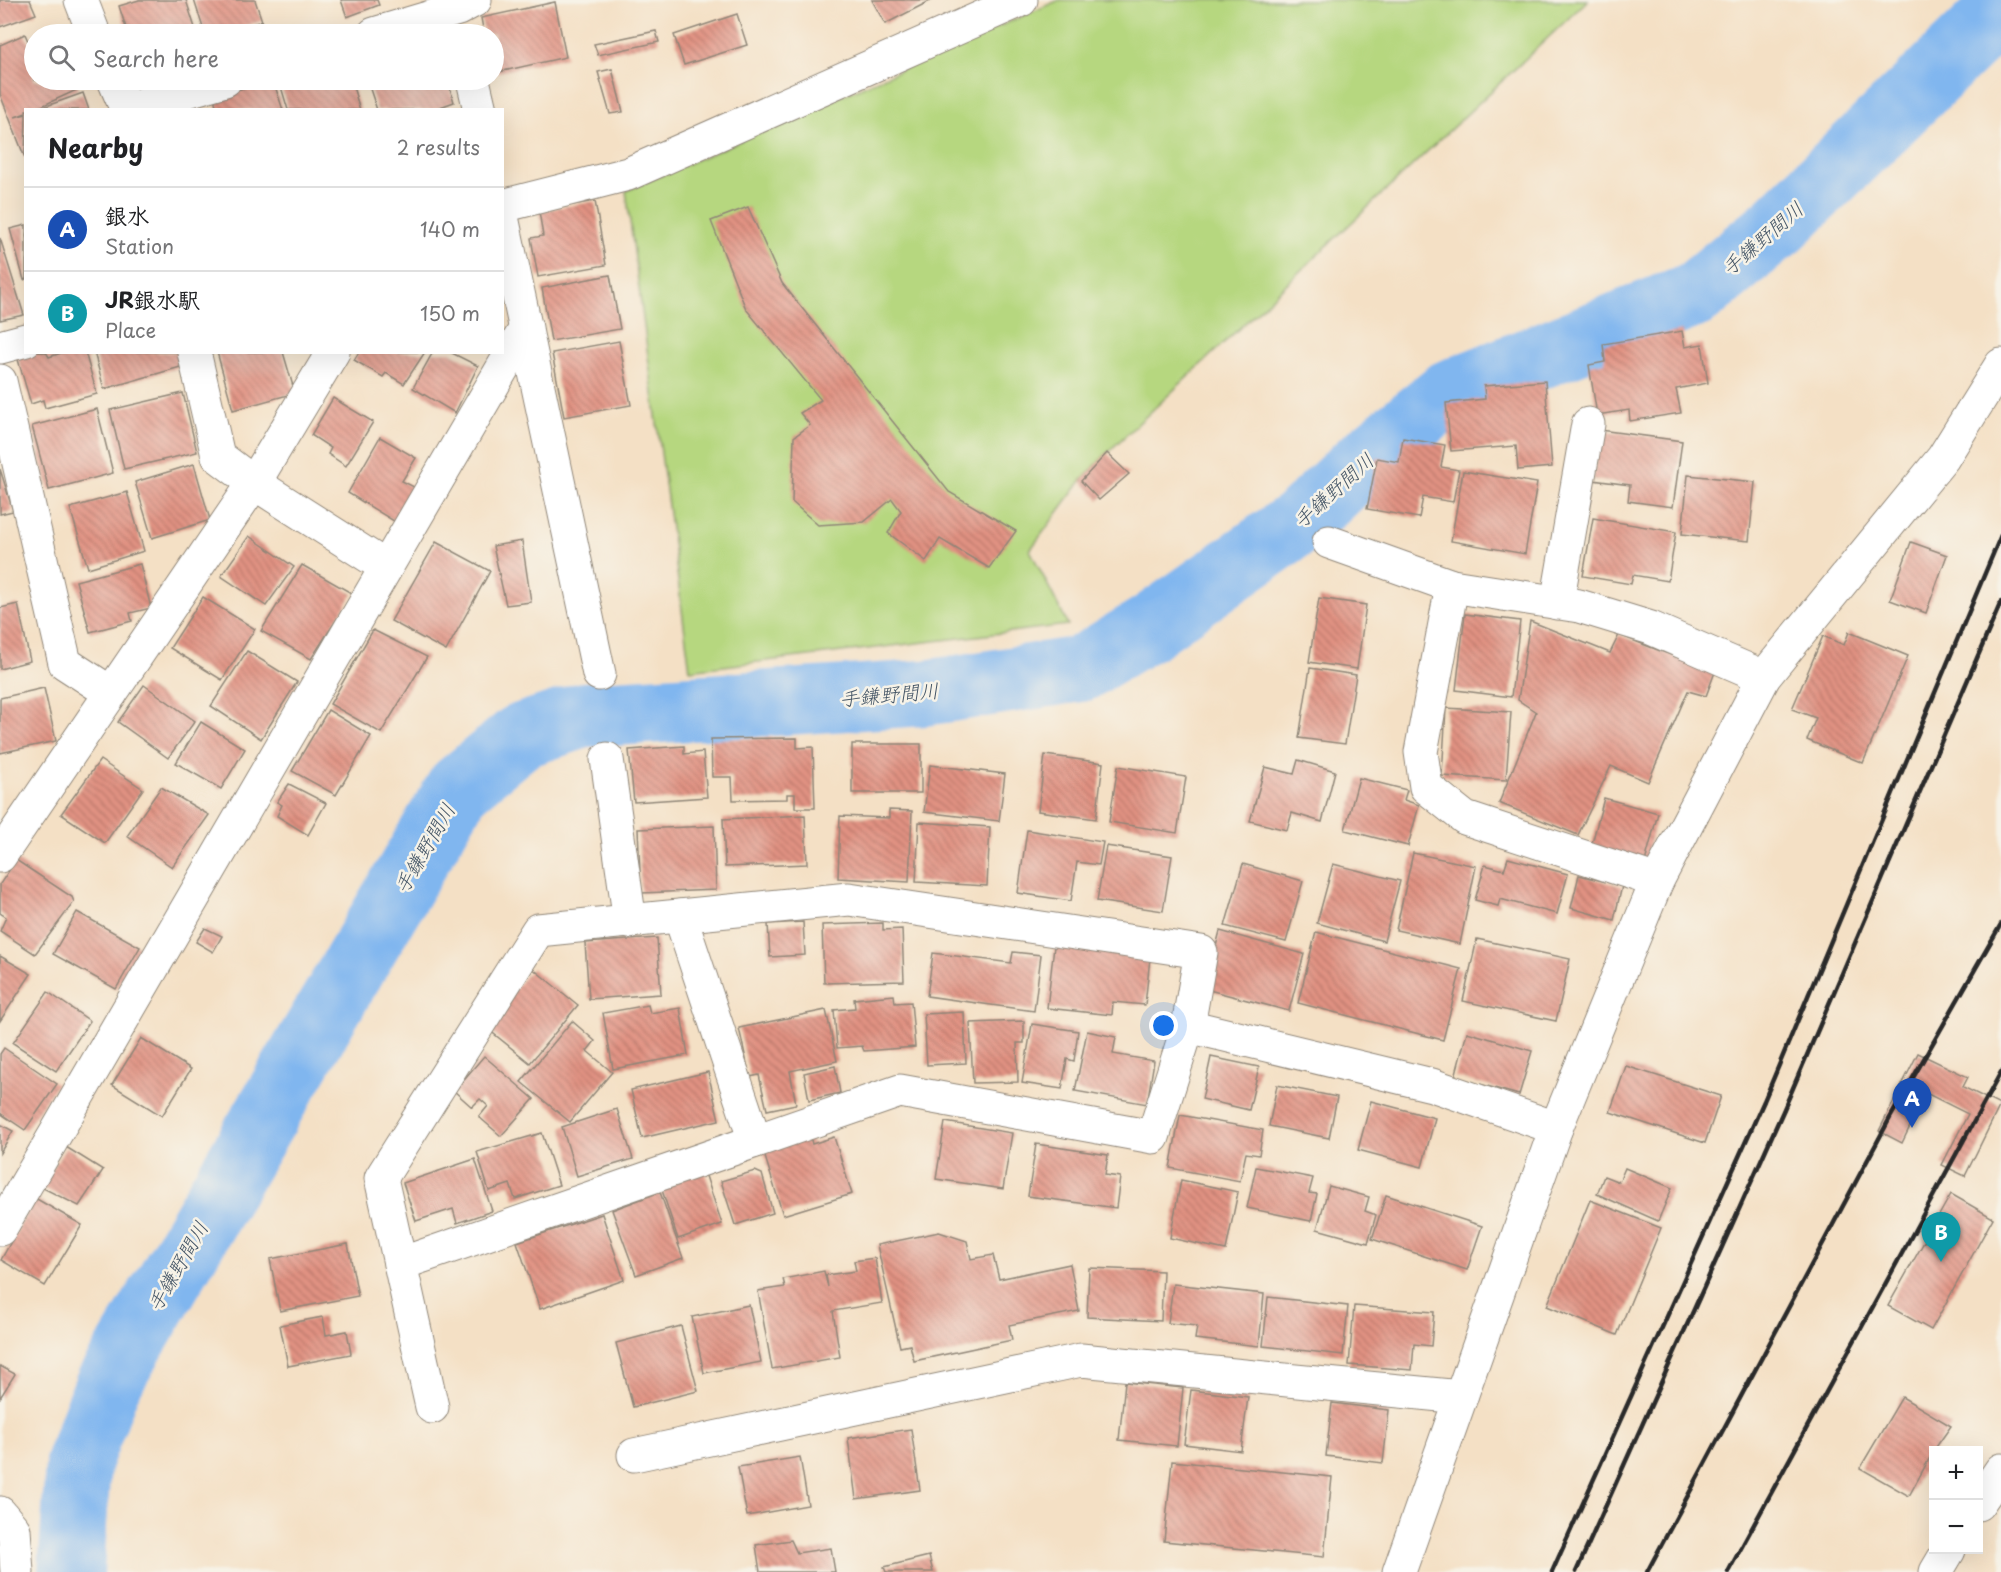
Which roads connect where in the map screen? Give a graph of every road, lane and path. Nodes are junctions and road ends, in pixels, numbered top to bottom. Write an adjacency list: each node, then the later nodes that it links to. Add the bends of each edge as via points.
1 (81, 0): 4 (street)
2 (1021, 0): 12 (street, via 628,174)
3 (466, 14): 5 (street)
4 (90, 24)
5 (420, 24)
6 (118, 90): 9 (street)
7 (191, 90): 10 (street)
8 (475, 90): 11 (street)
9 (127, 108)
10 (130, 108)
11 (480, 108)
12 (504, 205)
13 (504, 226): 14 (street)
14 (526, 328): 24 (street); 27 (street)
15 (24, 340): 16 (street)
16 (0, 346)
17 (194, 354): 22 (street, via 218,456)
18 (332, 354): 22 (street)
19 (2001, 365): 28 (street, via 1943,458)
20 (0, 381): 29 (street, via 66,663)
21 (1588, 424): 26 (street)
22 (254, 483): 24 (street); 29 (street)
23 (1329, 542): 25 (street)
24 (386, 567): 38 (street)
25 (1452, 586): 26 (street); 32 (street, via 1421,752 1425,787 1465,818)
26 (1557, 603): 28 (street, via 1652,628)
27 (599, 674)
28 (1764, 677): 32 (street)
29 (111, 693): 31 (street)
30 (607, 759): 34 (street)
31 (0, 856)
32 (1657, 881): 36 (street)
33 (680, 916): 34 (street); 35 (street, via 849,899 1201,952); 37 (street)
34 (630, 922): 39 (street, via 538,930 381,1178)
35 (1188, 1026): 36 (street, via 1432,1085); 37 (street, via 1153,1137 900,1091)
36 (1556, 1128): 40 (street)
37 (755, 1141): 39 (street)
38 (0, 1228)
39 (400, 1264): 41 (street)
40 (1461, 1397): 42 (street, via 1081,1360); 48 (street)
41 (432, 1407)
42 (634, 1455)
43 (2001, 1470): 44 (street)
44 (1981, 1500)
45 (0, 1513): 47 (street, via 14,1530)
46 (1947, 1554): 49 (street)
47 (17, 1572)
48 (1399, 1572)
49 (1936, 1572)

